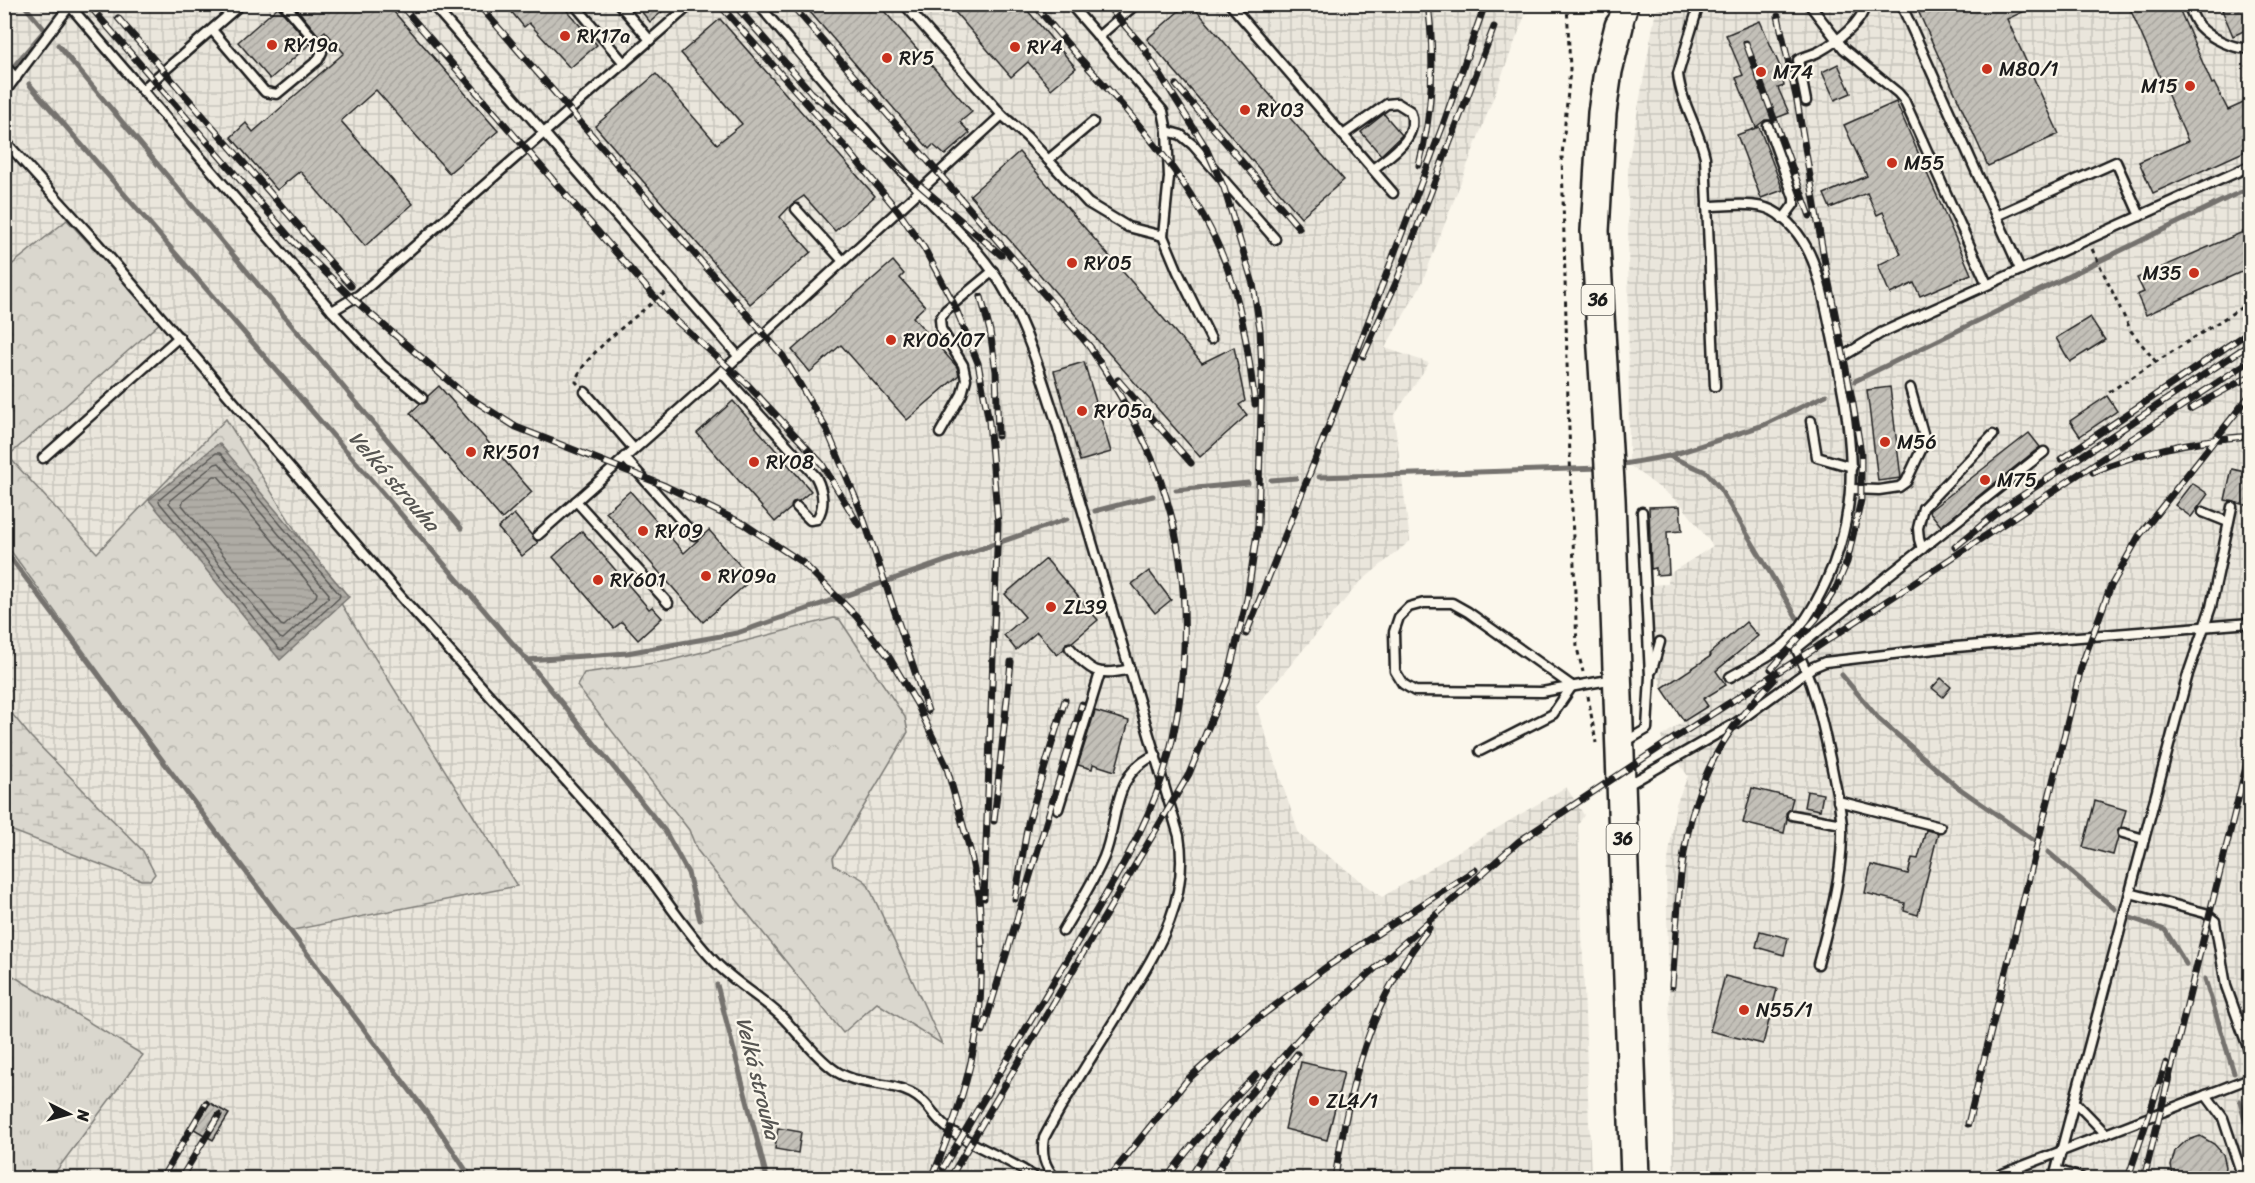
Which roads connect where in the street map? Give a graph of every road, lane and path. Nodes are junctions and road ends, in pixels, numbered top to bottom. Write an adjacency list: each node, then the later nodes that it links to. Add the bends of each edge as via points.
1 (241, 4): 20 (lane)
2 (284, 4): 20 (lane, via 322,52 318,60 277,94 265,92)
3 (432, 4): 35 (lane)
4 (574, 4): 25 (lane)
5 (619, 4): 22 (lane)
6 (691, 4): 22 (lane)
7 (758, 4): 41 (lane)
8 (904, 4): 31 (lane)
9 (1070, 4): 21 (lane)
10 (1136, 4): 21 (lane)
11 (1230, 4): 36 (lane)
12 (1567, 4): 100 (path, via 1570,69 1562,156 1570,457 1577,648)
13 (1699, 4): 43 (lane, via 1678,74 1703,149)
14 (1809, 4): 23 (lane)
15 (1865, 4): 23 (lane, via 1859,21)
16 (1901, 4): 45 (lane)
17 (2188, 4): 24 (lane, via 2207,32 2238,48)
18 (70, 5): 27 (lane); 28 (lane)
19 (1622, 12): 99 (main road, 36, via 1602,113 1595,231)
20 (212, 30): 28 (lane)
21 (1098, 37): 34 (lane, via 1163,111)
22 (650, 40): 25 (lane)
23 (1836, 40): 30 (lane, via 1798,60); 55 (lane, via 1904,100)
24 (2250, 48)
25 (624, 63): 35 (lane)
26 (4, 65): 27 (lane)
27 (16, 78): 29 (lane)
28 (142, 90): 57 (lane)
29 (4, 93)
30 (1806, 101)
31 (1002, 115): 38 (lane); 41 (lane)
32 (1093, 122): 38 (lane)
33 (1768, 126): 47 (lane, via 1794,198)
34 (1167, 131): 48 (lane, via 1169,177); 49 (lane, via 1181,135 1193,145)
35 (544, 132): 54 (lane); 57 (lane, via 358,295)
36 (1343, 135): 40 (lane); 40 (lane, via 1387,104 1397,103 1410,111 1413,123 1409,137)
37 (4, 140): 58 (lane)
38 (1048, 160): 48 (lane, via 1099,212 1128,227)
39 (2250, 166): 46 (lane)
40 (1373, 170): 42 (lane)
41 (920, 190): 51 (lane); 53 (lane)
42 (1393, 193)
43 (1707, 206): 47 (lane, via 1763,207); 64 (lane)
44 (796, 209): 51 (lane)
45 (1996, 216): 46 (lane, via 2116,162); 52 (lane)
46 (2140, 216): 52 (lane)
47 (1783, 219): 61 (lane, via 1814,259)
48 (1163, 236): 59 (lane)
49 (1275, 239)
50 (2093, 251): 62 (path, via 2131,331)
51 (843, 261): 60 (lane)
52 (2020, 269): 55 (lane)
53 (993, 271): 70 (lane, via 940,319 941,329 963,365 966,379); 94 (lane, via 1034,353)
54 (676, 284): 60 (lane); 66 (path, via 588,358 576,375 576,382)
55 (1987, 284): 61 (lane, via 1881,333)
56 (2250, 302): 62 (path)
57 (332, 311): 68 (lane, via 382,365)
58 (179, 337): 75 (lane); 124 (lane, via 403,599 632,855 716,963 780,1015 833,1070 852,1080 912,1093 951,1131 1010,1161)
59 (1211, 339)
60 (739, 357): 63 (lane)
61 (1837, 360): 76 (lane)
62 (2156, 362): 67 (path)
63 (721, 372): 72 (lane); 79 (lane, via 816,477 823,495 819,516 810,520)
64 (1714, 386)
65 (1910, 388): 77 (lane, via 1924,437 1906,482 1880,490)
66 (585, 392): 72 (lane)
67 (2109, 392)
68 (422, 398)
69 (1811, 421): 76 (lane, via 1817,457)
70 (940, 433)
71 (1993, 435): 86 (lane, via 1923,508 1918,528)
72 (634, 449): 74 (lane)
73 (2044, 452): 86 (lane)
74 (624, 457): 78 (lane); 85 (lane)
75 (43, 458)
76 (1852, 467): 77 (lane)
77 (1851, 489): 90 (lane, via 1833,567 1811,612)
78 (576, 501): 84 (lane); 87 (lane)
79 (797, 507)
80 (2232, 507): 83 (lane)
81 (1642, 512): 97 (lane)
82 (2203, 512): 83 (lane)
83 (2228, 522): 89 (lane)
84 (538, 535)
85 (694, 535)
86 (1922, 549): 93 (lane)
87 (669, 603)
88 (2250, 623): 89 (lane)
89 (2204, 627): 95 (lane, via 1865,656 1825,662); 112 (lane)
90 (1791, 638): 93 (lane); 98 (lane)
91 (1660, 642): 97 (lane)
92 (1070, 648): 96 (lane, via 1086,666)
93 (1797, 648): 95 (lane)
94 (1130, 669): 96 (lane); 104 (lane)
95 (1808, 671): 105 (lane, via 1736,723); 106 (lane, via 1821,710)
96 (1100, 673): 107 (lane)
97 (1650, 676): 102 (lane, via 1647,729)
98 (1730, 677)
99 (1617, 679): 100 (lane); 102 (main road, 36)
100 (1586, 684): 101 (lane); 102 (path)
101 (1572, 686): 101 (lane, via 1452,603 1416,604 1396,622 1395,671 1403,684 1415,691 1536,692); 103 (lane, via 1553,714)
102 (1609, 749): 105 (main road, 36)
103 (1480, 751)
104 (1156, 755): 114 (lane, via 1138,763 1127,778 1104,856); 122 (lane, via 1180,846 1177,902 1155,954 1044,1138)
105 (1621, 789): 126 (main road, 36)
106 (1838, 801): 109 (lane); 110 (lane)
107 (1058, 809)
108 (1792, 815): 109 (lane)
109 (1842, 824): 115 (lane, via 1834,901)
110 (1940, 827)
111 (2123, 833): 112 (lane)
112 (2144, 839): 113 (lane)
113 (2130, 893): 116 (lane, via 2205,913 2215,921 2226,986); 119 (lane)
114 (1063, 931)
115 (1818, 964)
116 (2250, 1053)
117 (2250, 1078): 118 (lane)
118 (2206, 1095): 120 (lane); 129 (lane, via 2223,1119)
119 (2075, 1102): 120 (lane); 121 (lane)
120 (2105, 1134): 121 (lane)
121 (2062, 1150): 123 (lane); 127 (lane)
122 (1045, 1163): 124 (lane); 125 (lane)
123 (2055, 1174): 128 (lane)
124 (1032, 1177)
125 (1055, 1179)
126 (1635, 1179)
127 (1992, 1179)
128 (2081, 1179)
129 (2243, 1179)

